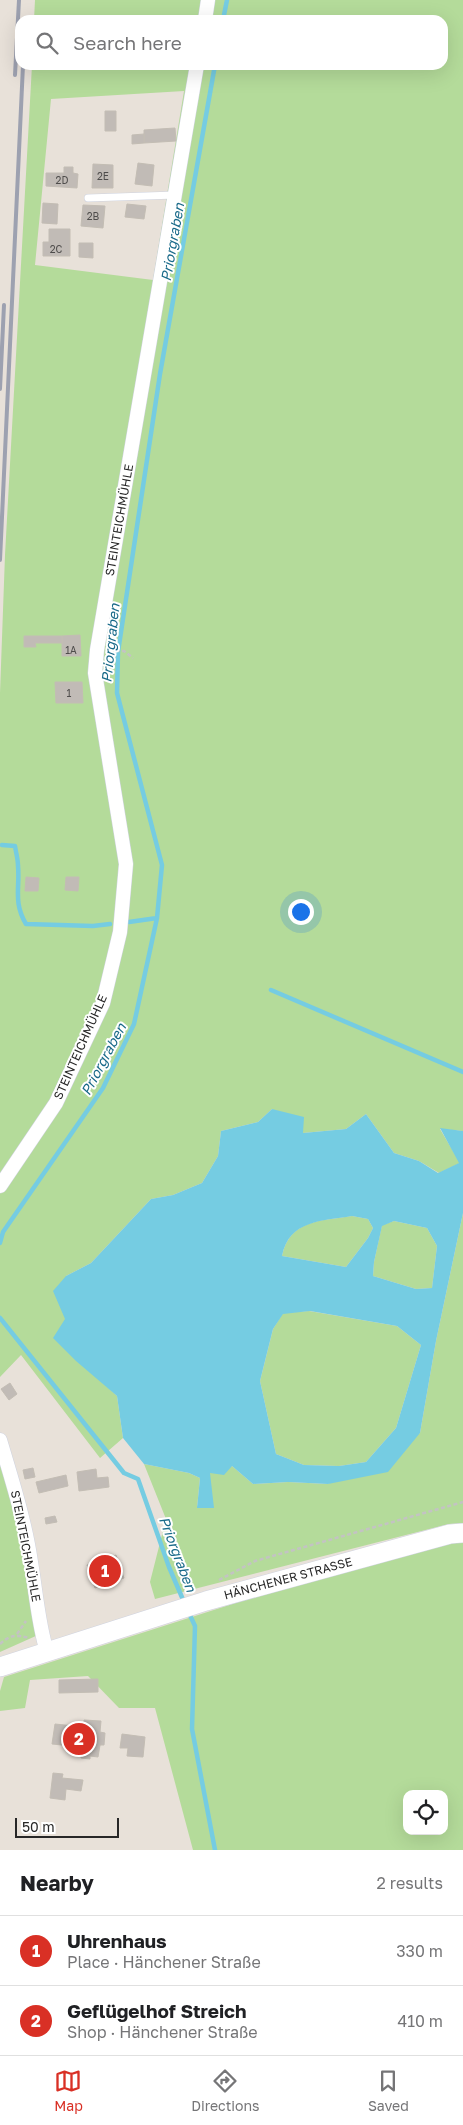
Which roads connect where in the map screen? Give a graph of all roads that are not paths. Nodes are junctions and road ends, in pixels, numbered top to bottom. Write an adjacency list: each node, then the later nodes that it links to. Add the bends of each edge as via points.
1 (208, 0): 2 (street)
2 (206, 15)
3 (197, 70): 4 (street, STEINTEICHMÜHLE)
4 (176, 195): 5 (lane); 6 (street, STEINTEICHMÜHLE, via 95,673 126,864 120,932 102,1002 56,1103)
5 (88, 198)
6 (0, 1186)
7 (0, 1440): 9 (street, STEINTEICHMÜHLE, via 31,1560)
8 (463, 1534): 9 (main road, HÄNCHENER STRASSE, via 450,1534 208,1592 185,1607)
9 (44, 1644): 10 (main road, HÄNCHENER STRASSE)
10 (0, 1667)

